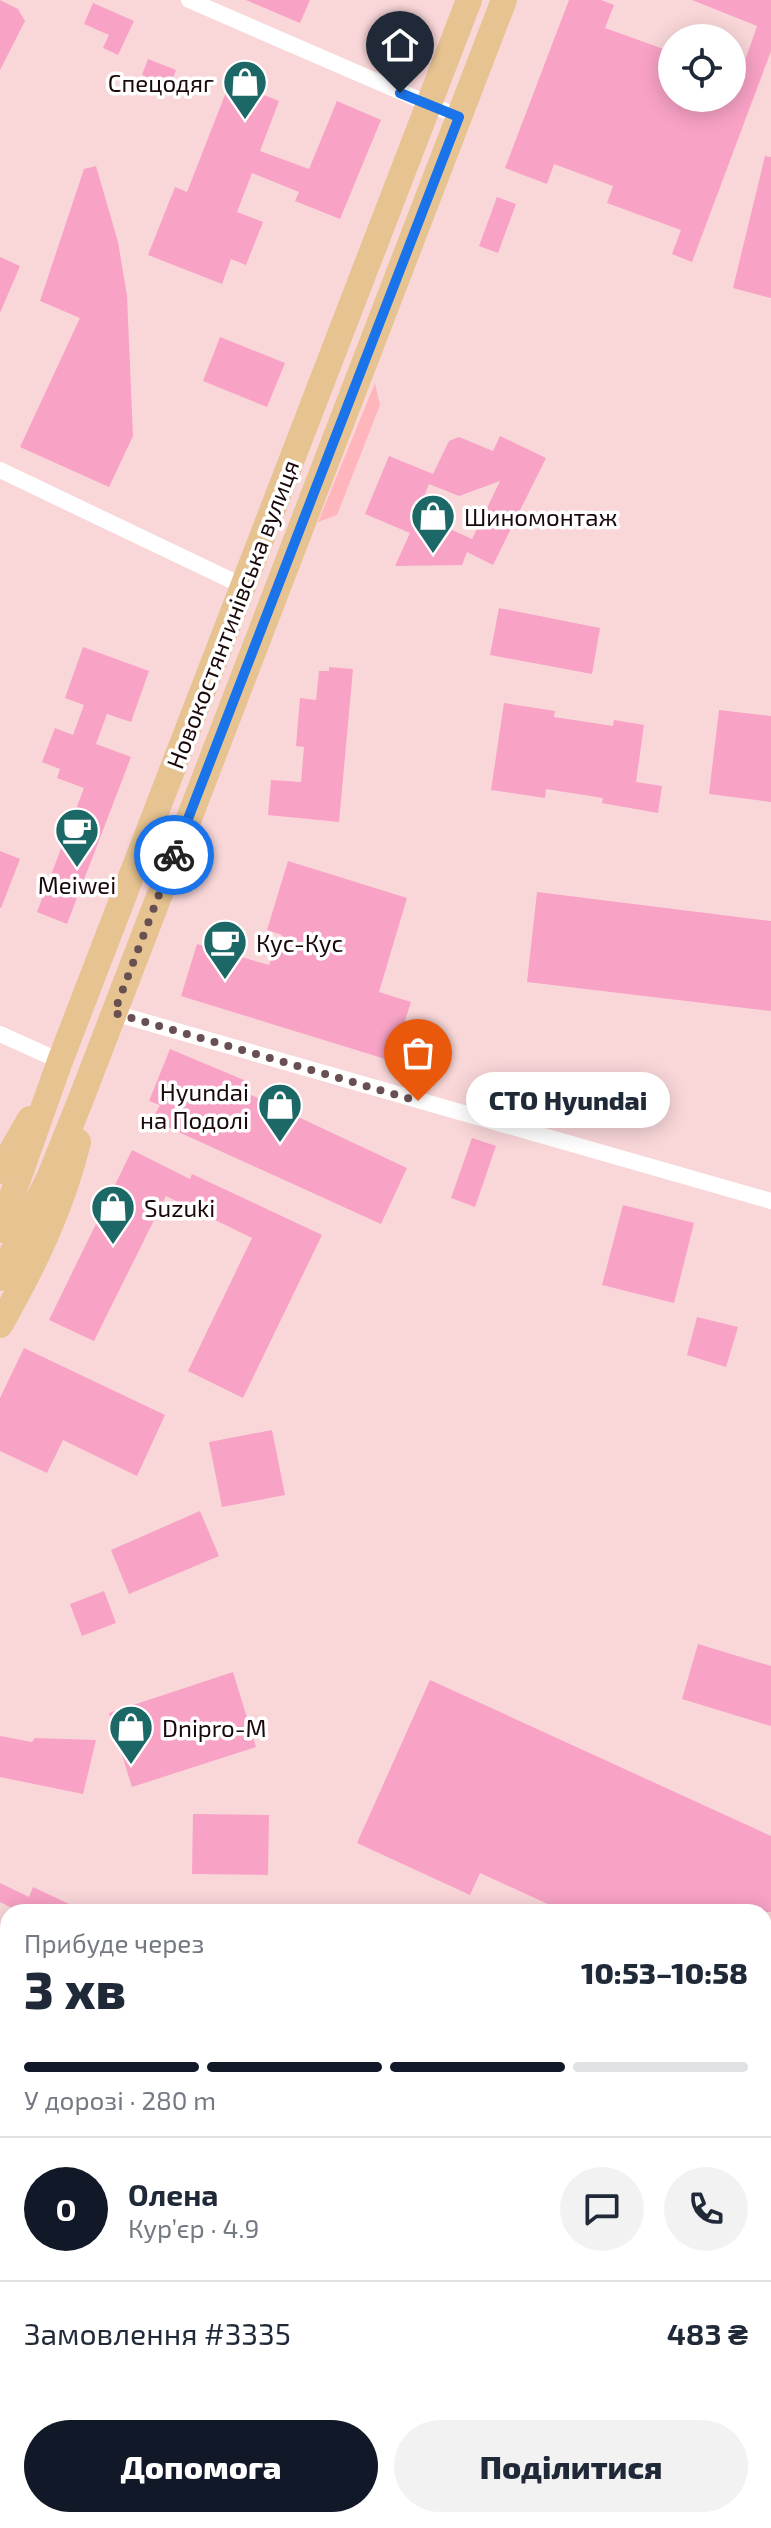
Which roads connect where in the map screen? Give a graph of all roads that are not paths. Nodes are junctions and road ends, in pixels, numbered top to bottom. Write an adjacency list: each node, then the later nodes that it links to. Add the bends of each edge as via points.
1 (189, 0): 4 (street)
2 (469, 0): 4 (main road, Новокостянтинівська вулиця)
3 (504, 0): 5 (main road, Новокостянтинівська вулиця)
4 (428, 105): 5 (street); 7 (main road, Новокостянтинівська вулиця)
5 (459, 117): 8 (main road, Новокостянтинівська вулиця)
6 (0, 470): 7 (street)
7 (243, 586): 10 (main road, Новокостянтинівська вулиця)
8 (114, 1013): 12 (main road, Новокостянтинівська вулиця); 14 (street)
9 (0, 1034): 10 (street)
10 (60, 1061): 11 (main road, Новокостянтинівська вулиця)
11 (49, 1093): 13 (main road); 15 (main road, Новокостянтинівська вулиця)
12 (81, 1099): 16 (main road, Новокостянтинівська вулиця); 17 (main road, via 81,1129 70,1175 38,1256)
13 (0, 1171)
14 (771, 1201)
15 (0, 1230)
16 (0, 1278)
17 (0, 1325)

